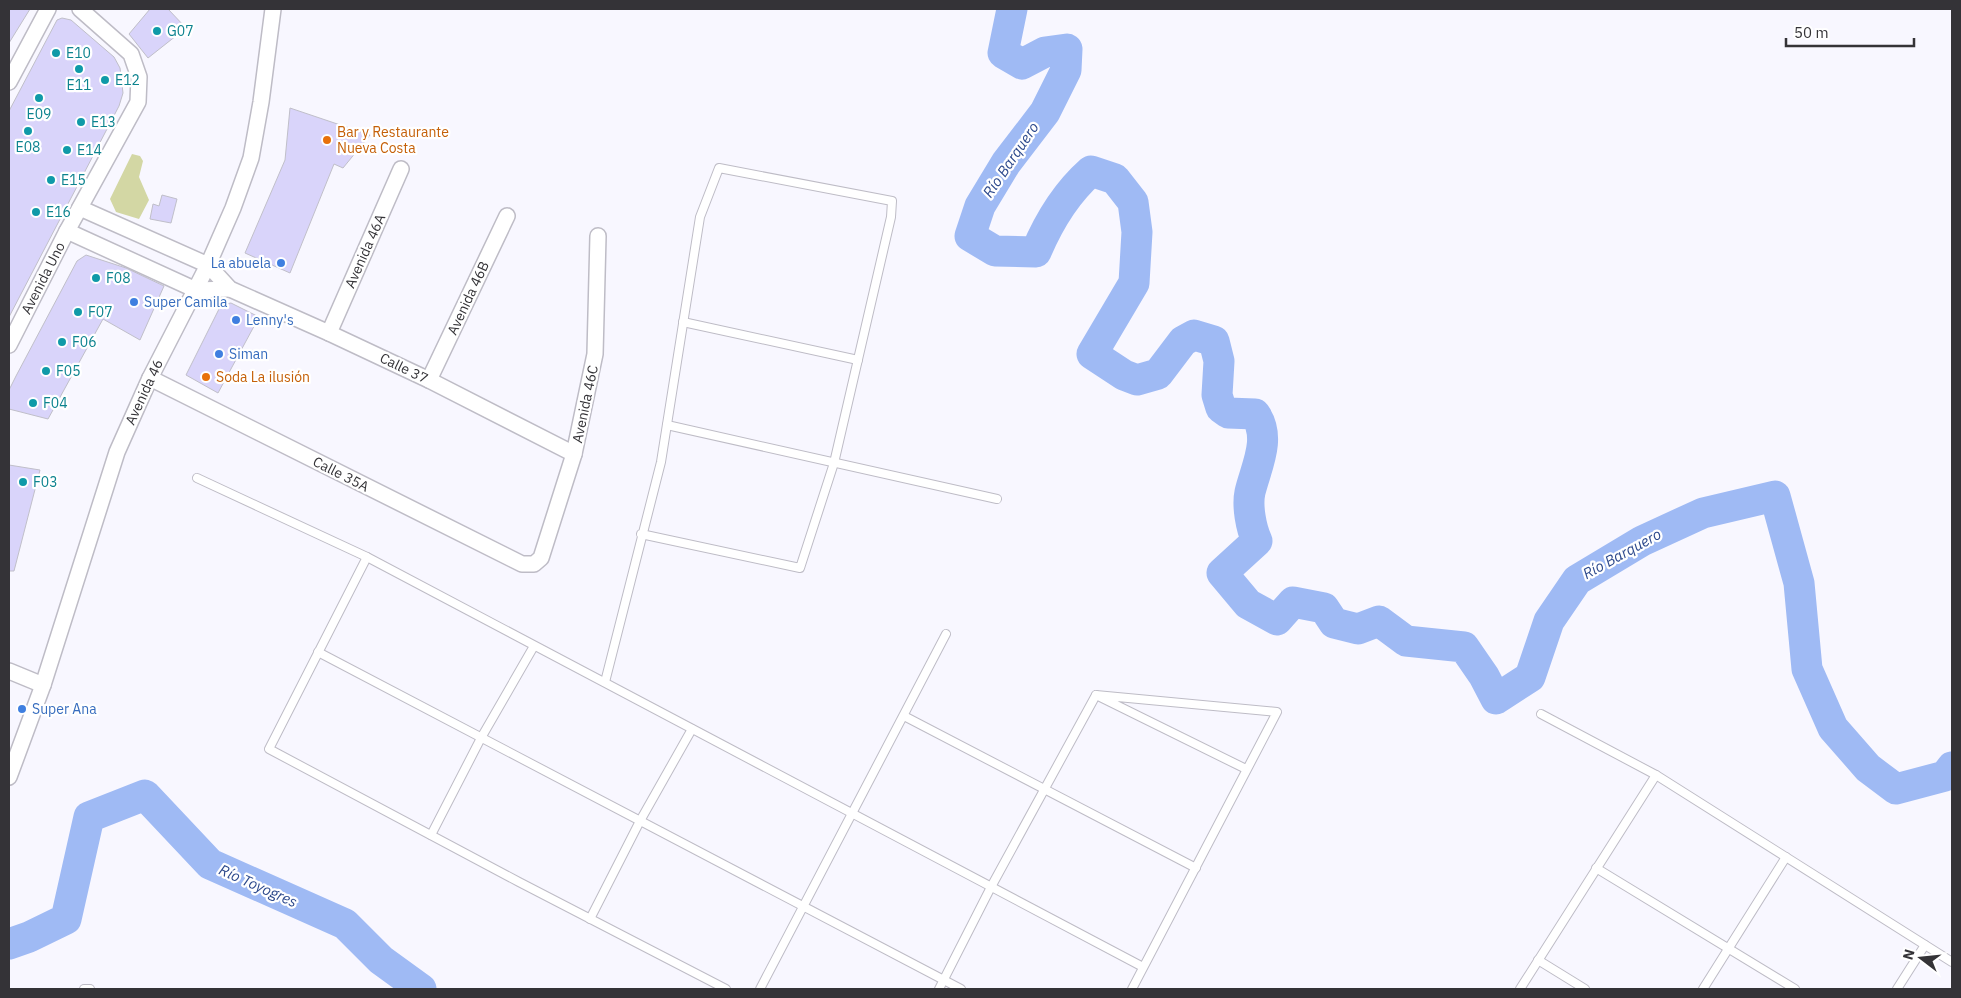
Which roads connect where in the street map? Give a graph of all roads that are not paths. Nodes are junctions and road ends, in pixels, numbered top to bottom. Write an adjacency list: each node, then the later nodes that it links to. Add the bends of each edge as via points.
1 (48, 9): 4 (street)
2 (80, 9): 6 (street, Avenida Uno, via 131,54 139,77 138,102)
3 (272, 10): 10 (street, Avenida 46, via 251,158)
4 (9, 82)
5 (400, 169): 14 (street, Avenida 46A)
6 (80, 208): 8 (street, Avenida Uno); 10 (street, Calle 37)
7 (507, 216): 18 (street, Avenida 46B)
8 (67, 231): 12 (street, Calle 37); 15 (street, Avenida Uno)
9 (598, 236): 20 (street, Avenida 46C, via 595,354)
10 (208, 265): 11 (street, Calle 37); 12 (street, Avenida 46)
11 (230, 289): 12 (street, Calle 37); 14 (street, Calle 37)
12 (196, 290): 17 (street, Avenida 46)
13 (684, 322): 16 (lane); 16 (lane, via 700,217 718,168 892,201); 19 (lane)
14 (329, 333): 18 (street, Calle 37)
15 (9, 346)
16 (858, 360): 21 (lane)
17 (150, 378): 26 (street, Calle 35A, via 522,564); 32 (street, Avenida 46, via 117,452)
18 (429, 380): 20 (street, Calle 37)
19 (667, 425): 21 (lane); 24 (lane)
20 (574, 454): 26 (street, Avenida 46C, via 541,558)
21 (834, 463): 23 (lane); 24 (lane, via 800,568)
22 (197, 478): 25 (lane)
23 (997, 499)
24 (642, 534): 31 (lane)
25 (367, 557): 28 (lane); 29 (lane)
26 (534, 564)
27 (946, 634): 35 (lane)
28 (534, 646): 31 (lane); 37 (lane)
29 (318, 652): 37 (lane); 44 (lane, via 269,748)
30 (9, 671): 32 (street)
31 (605, 682): 36 (lane)
32 (43, 685): 40 (street, Avenida 46)
33 (1096, 695): 38 (lane); 38 (lane, via 1277,712); 41 (lane)
34 (1541, 714): 39 (lane)
35 (904, 716): 41 (lane); 42 (lane)
36 (692, 729): 42 (lane); 43 (lane)
37 (481, 738): 43 (lane); 44 (lane)
38 (1246, 770): 46 (lane)
39 (1656, 775): 45 (lane); 47 (lane)
40 (9, 777)
41 (1044, 790): 46 (lane); 48 (lane)
42 (853, 814): 48 (lane); 49 (lane)
43 (640, 821): 49 (lane); 50 (lane)
44 (431, 835): 50 (lane)
45 (1786, 857): 51 (lane); 52 (lane)
46 (1196, 868): 55 (lane)
47 (1596, 868): 52 (lane); 53 (lane)
48 (991, 887): 55 (lane); 56 (lane)
49 (804, 907): 56 (lane); 60 (lane)
50 (590, 919): 59 (lane)
51 (1925, 945): 54 (lane); 68 (lane)
52 (1729, 948): 66 (lane); 67 (lane)
53 (1538, 960): 64 (lane); 65 (lane)
54 (1952, 962)
55 (1144, 967): 63 (lane)
56 (944, 980): 61 (lane); 62 (lane)
57 (84, 989): 58 (lane)
58 (90, 989)
59 (726, 989)
60 (760, 989)
61 (939, 989)
62 (960, 989)
63 (1132, 989)
64 (1520, 989)
65 (1585, 989)
66 (1703, 989)
67 (1795, 989)
68 (1897, 989)

